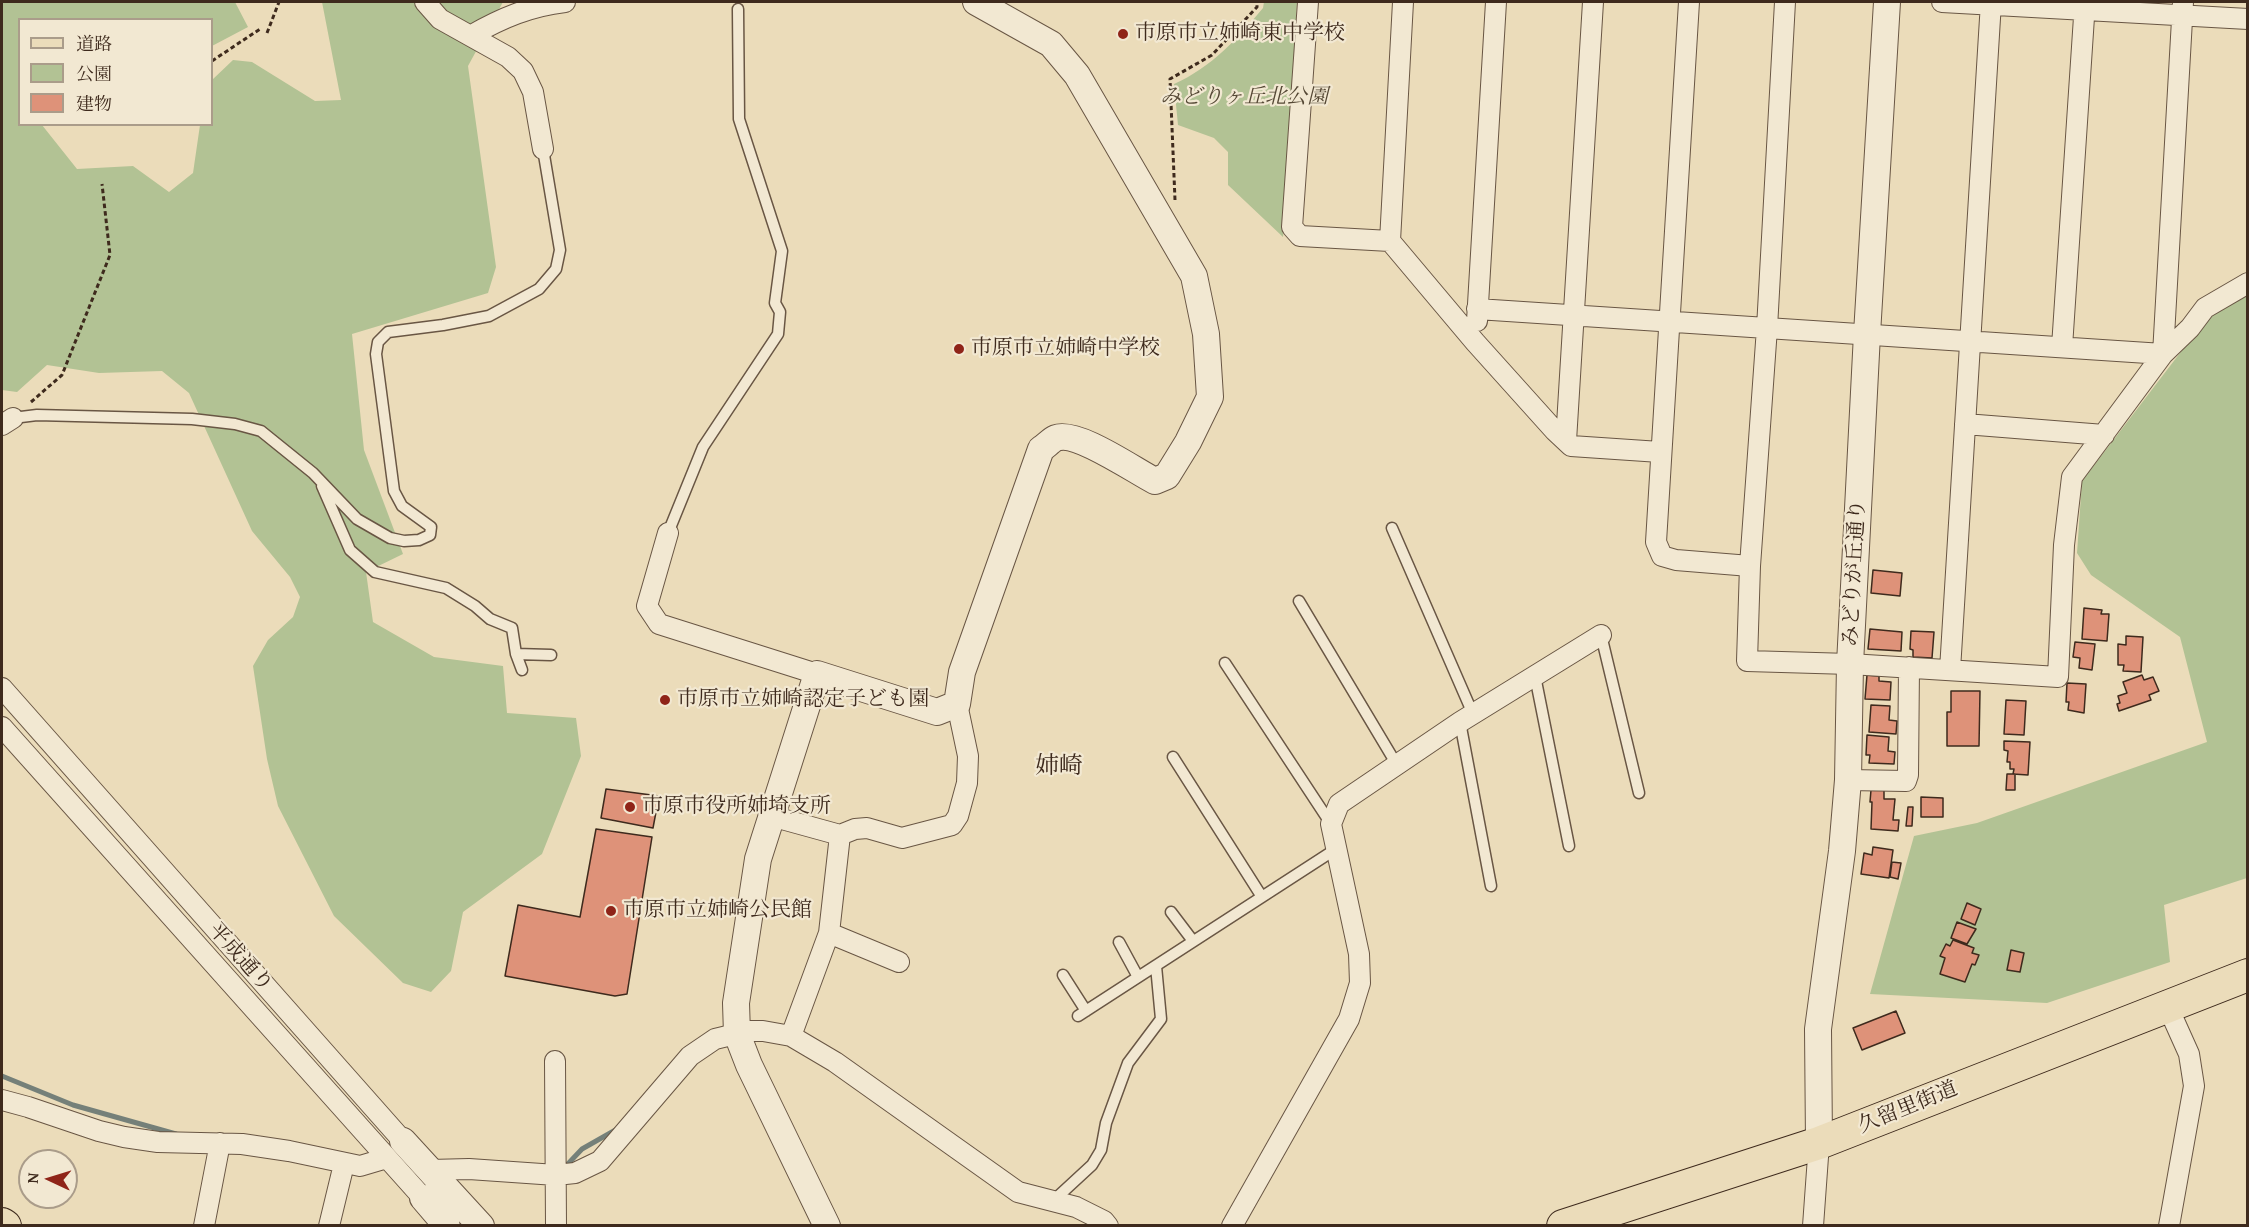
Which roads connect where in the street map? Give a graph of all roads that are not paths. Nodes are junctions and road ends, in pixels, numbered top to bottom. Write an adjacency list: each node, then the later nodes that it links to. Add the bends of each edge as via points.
1 (425, 2): 17 (street, via 441,19)
2 (565, 2): 17 (street, via 514,13)
3 (976, 2): 51 (street, via 1051,44 1077,75 1194,276 1206,334 1210,397 1167,476 1155,481 1094,446 1071,438 1057,438 1041,449 962,672)
4 (1308, 2): 19 (street, via 1292,227 1300,236)
5 (1403, 2): 19 (street)
6 (1496, 2): 21 (street)
7 (1593, 2): 22 (street)
8 (1689, 2): 23 (street)
9 (1785, 2): 24 (street)
10 (1887, 2): 25 (street, みどりが丘通り)
11 (1942, 2): 12 (street)
12 (1991, 3): 13 (street); 26 (street)
13 (2085, 6): 15 (street); 28 (street)
14 (738, 9): 37 (lane, via 739,119 782,251 776,303 780,312 778,334 703,447)
15 (2183, 9): 16 (street); 29 (street)
16 (2247, 20)
17 (472, 35): 18 (street, via 523,71 533,92)
18 (543, 149): 35 (lane, via 560,250 555,269 538,289 489,316 388,332 378,342 376,354 394,491 402,506 431,527 430,535 419,540 390,538 357,519)
19 (1390, 241): 27 (street)
20 (2247, 283): 29 (street, via 2205,308)
21 (1478, 309): 22 (street); 27 (street)
22 (1574, 315): 23 (street); 33 (street)
23 (1669, 321): 24 (street); 34 (street)
24 (1767, 328): 25 (street); 38 (street)
25 (1866, 334): 26 (street); 44 (street, みどりが丘通り)
26 (1970, 341): 28 (street); 31 (street)
27 (1475, 342): 33 (street)
28 (2062, 347): 29 (street)
29 (2163, 354): 32 (street)
30 (7, 421): 35 (lane, via 37,415 192,419 235,424 261,431)
31 (1965, 424): 32 (street); 47 (street)
32 (2104, 435): 47 (street, via 2072,477 2064,545 2058,677)
33 (1566, 441): 34 (street, via 1571,446)
34 (1660, 452): 38 (street, via 1656,543 1662,556)
35 (320, 480): 41 (lane, via 350,550 375,572 446,588 489,619 512,628)
36 (1392, 528): 52 (lane)
37 (668, 533): 48 (street, via 647,606 658,624)
38 (1750, 566): 44 (street, via 1747,661)
39 (1299, 601): 55 (lane)
40 (1601, 635): 49 (street); 57 (lane)
41 (516, 654): 42 (lane); 46 (lane)
42 (551, 655)
43 (1225, 663): 59 (lane)
44 (1850, 664): 45 (street); 56 (street, みどりが丘通り)
45 (1909, 668): 47 (street); 56 (street, via 1906,781)
46 (522, 670)
47 (1950, 670)
48 (817, 674): 51 (street, via 938,712); 58 (street)
49 (1535, 676): 52 (street); 61 (lane)
50 (2, 688): 81 (street, 平成通り)
51 (957, 704): 60 (street, via 968,756 967,783 952,825 902,838 867,828)
52 (1466, 718): 55 (street); 63 (lane)
53 (2, 727): 81 (street, 平成通り)
54 (1173, 757): 64 (lane)
55 (1397, 765): 59 (street, via 1339,804)
56 (1848, 780): 80 (street, みどりが丘通り, via 1818,1029)
57 (1639, 793)
58 (771, 816): 60 (street); 75 (street, via 758,858 739,971)
59 (1331, 824): 62 (street)
60 (840, 835): 66 (street)
61 (1569, 846)
62 (1336, 849): 64 (lane); 94 (street, via 1359,954 1360,983 1349,1019)
63 (1491, 886)
64 (1262, 897): 67 (lane)
65 (1171, 912): 67 (lane)
66 (829, 933): 69 (street); 76 (street)
67 (1193, 941): 70 (lane)
68 (1119, 942): 73 (lane)
69 (899, 962)
70 (1156, 966): 73 (lane); 86 (lane, via 1161,1019 1128,1063 1106,1123 1101,1150 1092,1165)
71 (1063, 975): 73 (lane, via 1082,1013)
72 (2247, 975): 74 (main road, 久留里街道)
73 (1138, 977)
74 (2168, 1005): 80 (main road, 久留里街道); 97 (street, via 2189,1054 2194,1086)
75 (737, 1034): 76 (street, via 763,1031); 84 (street, via 715,1039 690,1056 600,1161 575,1173); 92 (street)
76 (790, 1036): 86 (street, via 835,1062 1018,1192)
77 (555, 1061): 84 (street)
78 (2, 1100): 79 (street, via 124,1137)
79 (220, 1143): 82 (street, via 289,1151); 87 (street)
80 (1819, 1143): 95 (main road, 久留里街道); 96 (street)
81 (395, 1149): 82 (street, via 360,1166); 83 (street, 平成通り); 85 (street, 平成通り)
82 (344, 1164): 88 (street)
83 (430, 1170): 84 (street); 90 (street, 平成通り)
84 (556, 1175): 91 (street)
85 (423, 1198): 89 (street, 平成通り)
86 (1053, 1201): 93 (street, via 1076,1207)
87 (204, 1226)
88 (329, 1226)
89 (447, 1226)
90 (481, 1226)
91 (556, 1226)
92 (827, 1226)
93 (1108, 1226)
94 (1232, 1226)
95 (1563, 1226)
96 (1813, 1226)
97 (2169, 1226)

